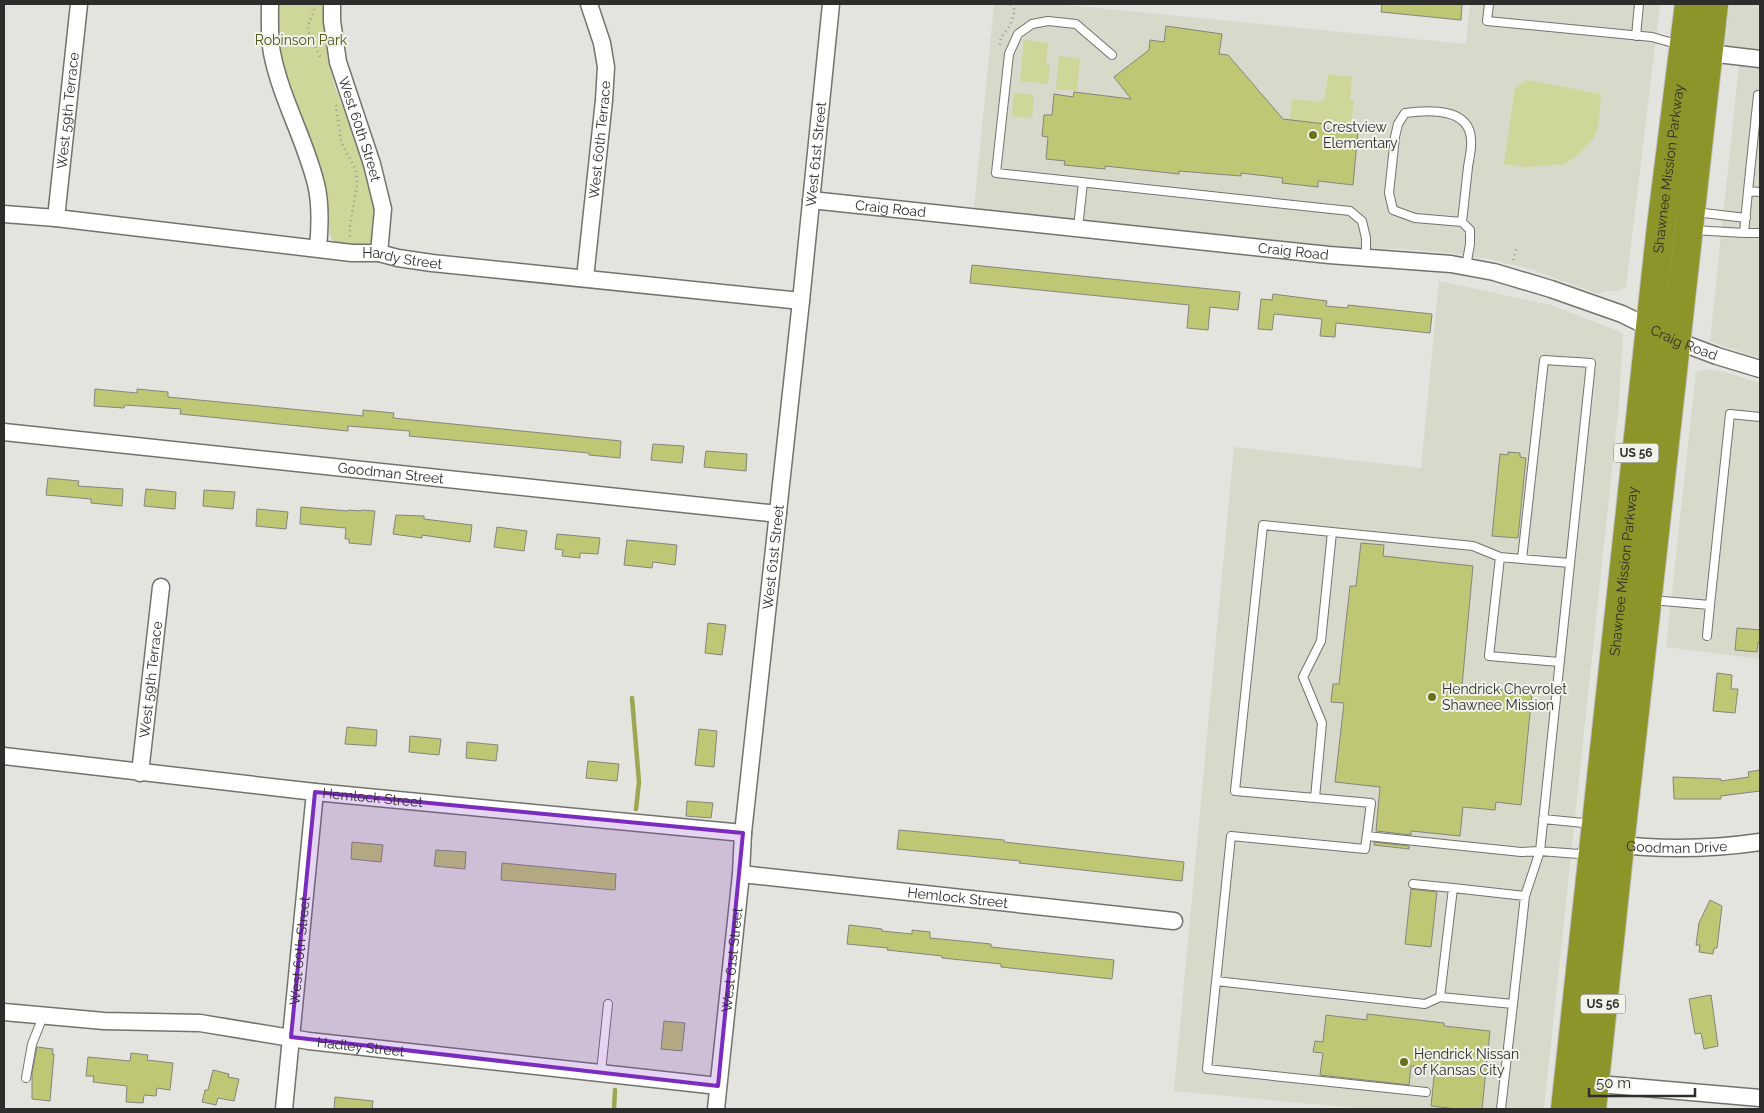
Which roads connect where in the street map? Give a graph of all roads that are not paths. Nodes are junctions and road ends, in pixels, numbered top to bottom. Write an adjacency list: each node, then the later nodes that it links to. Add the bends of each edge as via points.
1 (79, 4): 20 (street, West 59th Terrace)
2 (270, 4): 27 (street, via 272,53 280,85 316,185 320,209)
3 (332, 4): 28 (street, West 60th Street, via 338,62 372,164 383,209)
4 (589, 4): 31 (street, West 60th Terrace, via 606,67)
5 (831, 4): 18 (street, West 61st Street)
6 (1488, 4): 10 (lane, via 1486,21)
7 (1639, 4): 10 (lane)
8 (1689, 4): 11 (highway, Shawnee Mission Parkway / US 56)
9 (1714, 4): 11 (highway, Shawnee Mission Parkway / US 56)
10 (1636, 36): 11 (lane, via 1652,37)
11 (1697, 50): 13 (street); 22 (highway, Shawnee Mission Parkway / US 56); 33 (highway, Shawnee Mission Parkway / US 56, via 1661,226)
12 (1112, 55): 15 (lane, via 1076,24 1048,22 1032,24 1018,34 1009,54 996,173)
13 (1760, 59)
14 (1760, 95): 16 (lane)
15 (1083, 182): 24 (lane); 29 (lane, via 1350,211 1362,221)
16 (1748, 191): 17 (lane); 21 (lane)
17 (1760, 192)
18 (811, 200): 24 (street, Craig Road); 32 (street, West 61st Street)
19 (4, 214): 20 (street, Hardy Street)
20 (56, 218): 27 (street, Hardy Street)
21 (1746, 218): 22 (lane); 25 (lane)
22 (1689, 220): 25 (lane); 34 (highway, Shawnee Mission Parkway / US 56)
23 (1462, 222): 23 (lane, via 1472,139 1466,124 1455,116 1439,112 1405,113 1395,137 1389,193 1393,210 1415,218); 30 (lane, via 1470,230)
24 (1078, 228): 29 (street, Craig Road)
25 (1744, 233): 26 (lane)
26 (1760, 233)
27 (318, 248): 28 (street, Hardy Street)
28 (379, 253): 31 (street, Hardy Street, via 432,263)
29 (1366, 258): 30 (street, Craig Road)
30 (1466, 267): 33 (street, Craig Road, via 1551,289)
31 (585, 278): 32 (street, Hardy Street)
32 (801, 301): 38 (street, West 61st Street)
33 (1650, 326): 34 (street, Craig Road); 56 (highway, Shawnee Mission Parkway / US 56)
34 (1677, 341): 35 (street, Craig Road); 44 (highway, Shawnee Mission Parkway / US 56)
35 (1760, 369)
36 (1760, 417): 45 (lane, via 1730,414)
37 (4, 432): 38 (street, Goodman Street)
38 (778, 514): 53 (street, West 61st Street)
39 (1332, 532): 40 (lane, via 1473,546); 51 (lane, via 1322,641 1303,677 1322,723); 51 (lane, via 1263,525 1235,790)
40 (1500, 557): 41 (lane); 47 (lane, via 1490,656)
41 (1522, 560): 42 (lane); 42 (lane, via 1544,360 1591,363)
42 (1570, 563): 47 (lane)
43 (161, 587): 49 (street, West 59th Terrace)
44 (1647, 599): 45 (lane); 56 (highway, Shawnee Mission Parkway / US 56)
45 (1710, 606): 46 (lane)
46 (1707, 636)
47 (1559, 662): 52 (lane)
48 (4, 756): 49 (street, Hemlock Street)
49 (140, 773): 50 (street, Hemlock Street)
50 (315, 792): 53 (street, Hemlock Street); 69 (street, West 60th Street)
51 (1315, 798): 54 (lane, via 1371,803)
52 (1543, 819): 56 (lane, via 1584,823); 57 (lane)
53 (743, 833): 58 (street, West 61st Street)
54 (1367, 836): 57 (lane, via 1521,852); 63 (lane, via 1365,849 1231,836)
55 (1760, 842): 56 (street, Goodman Drive, via 1690,848)
56 (1607, 843): 57 (lane, via 1579,854); 72 (highway, Shawnee Mission Parkway / US 56); 75 (highway, Shawnee Mission Parkway / US 56)
57 (1540, 850): 61 (lane)
58 (740, 874): 62 (street, Hemlock Street); 73 (street, West 61st Street)
59 (1412, 884): 60 (lane)
60 (1453, 888): 61 (lane); 64 (lane)
61 (1525, 896): 66 (lane)
62 (1174, 921)
63 (1216, 981): 64 (lane, via 1425,1004); 74 (lane, via 1207,1069)
64 (1440, 997): 66 (lane)
65 (608, 1004): 70 (lane)
66 (1513, 1004): 79 (lane)
67 (4, 1012): 68 (street, Hadley Street)
68 (41, 1016): 69 (street, Hadley Street, via 200,1023); 71 (lane)
69 (291, 1037): 70 (street, Hadley Street); 77 (street, West 60th Street)
70 (601, 1072): 73 (street, Hadley Street)
71 (26, 1078)
72 (1568, 1081): 75 (street); 80 (highway, Shawnee Mission Parkway / US 56)
73 (718, 1086): 78 (street, West 61st Street)
74 (1426, 1092)
75 (1593, 1096): 76 (street)
76 (1760, 1098)
77 (284, 1109)
78 (718, 1109)
79 (1501, 1109)
80 (1565, 1109)

